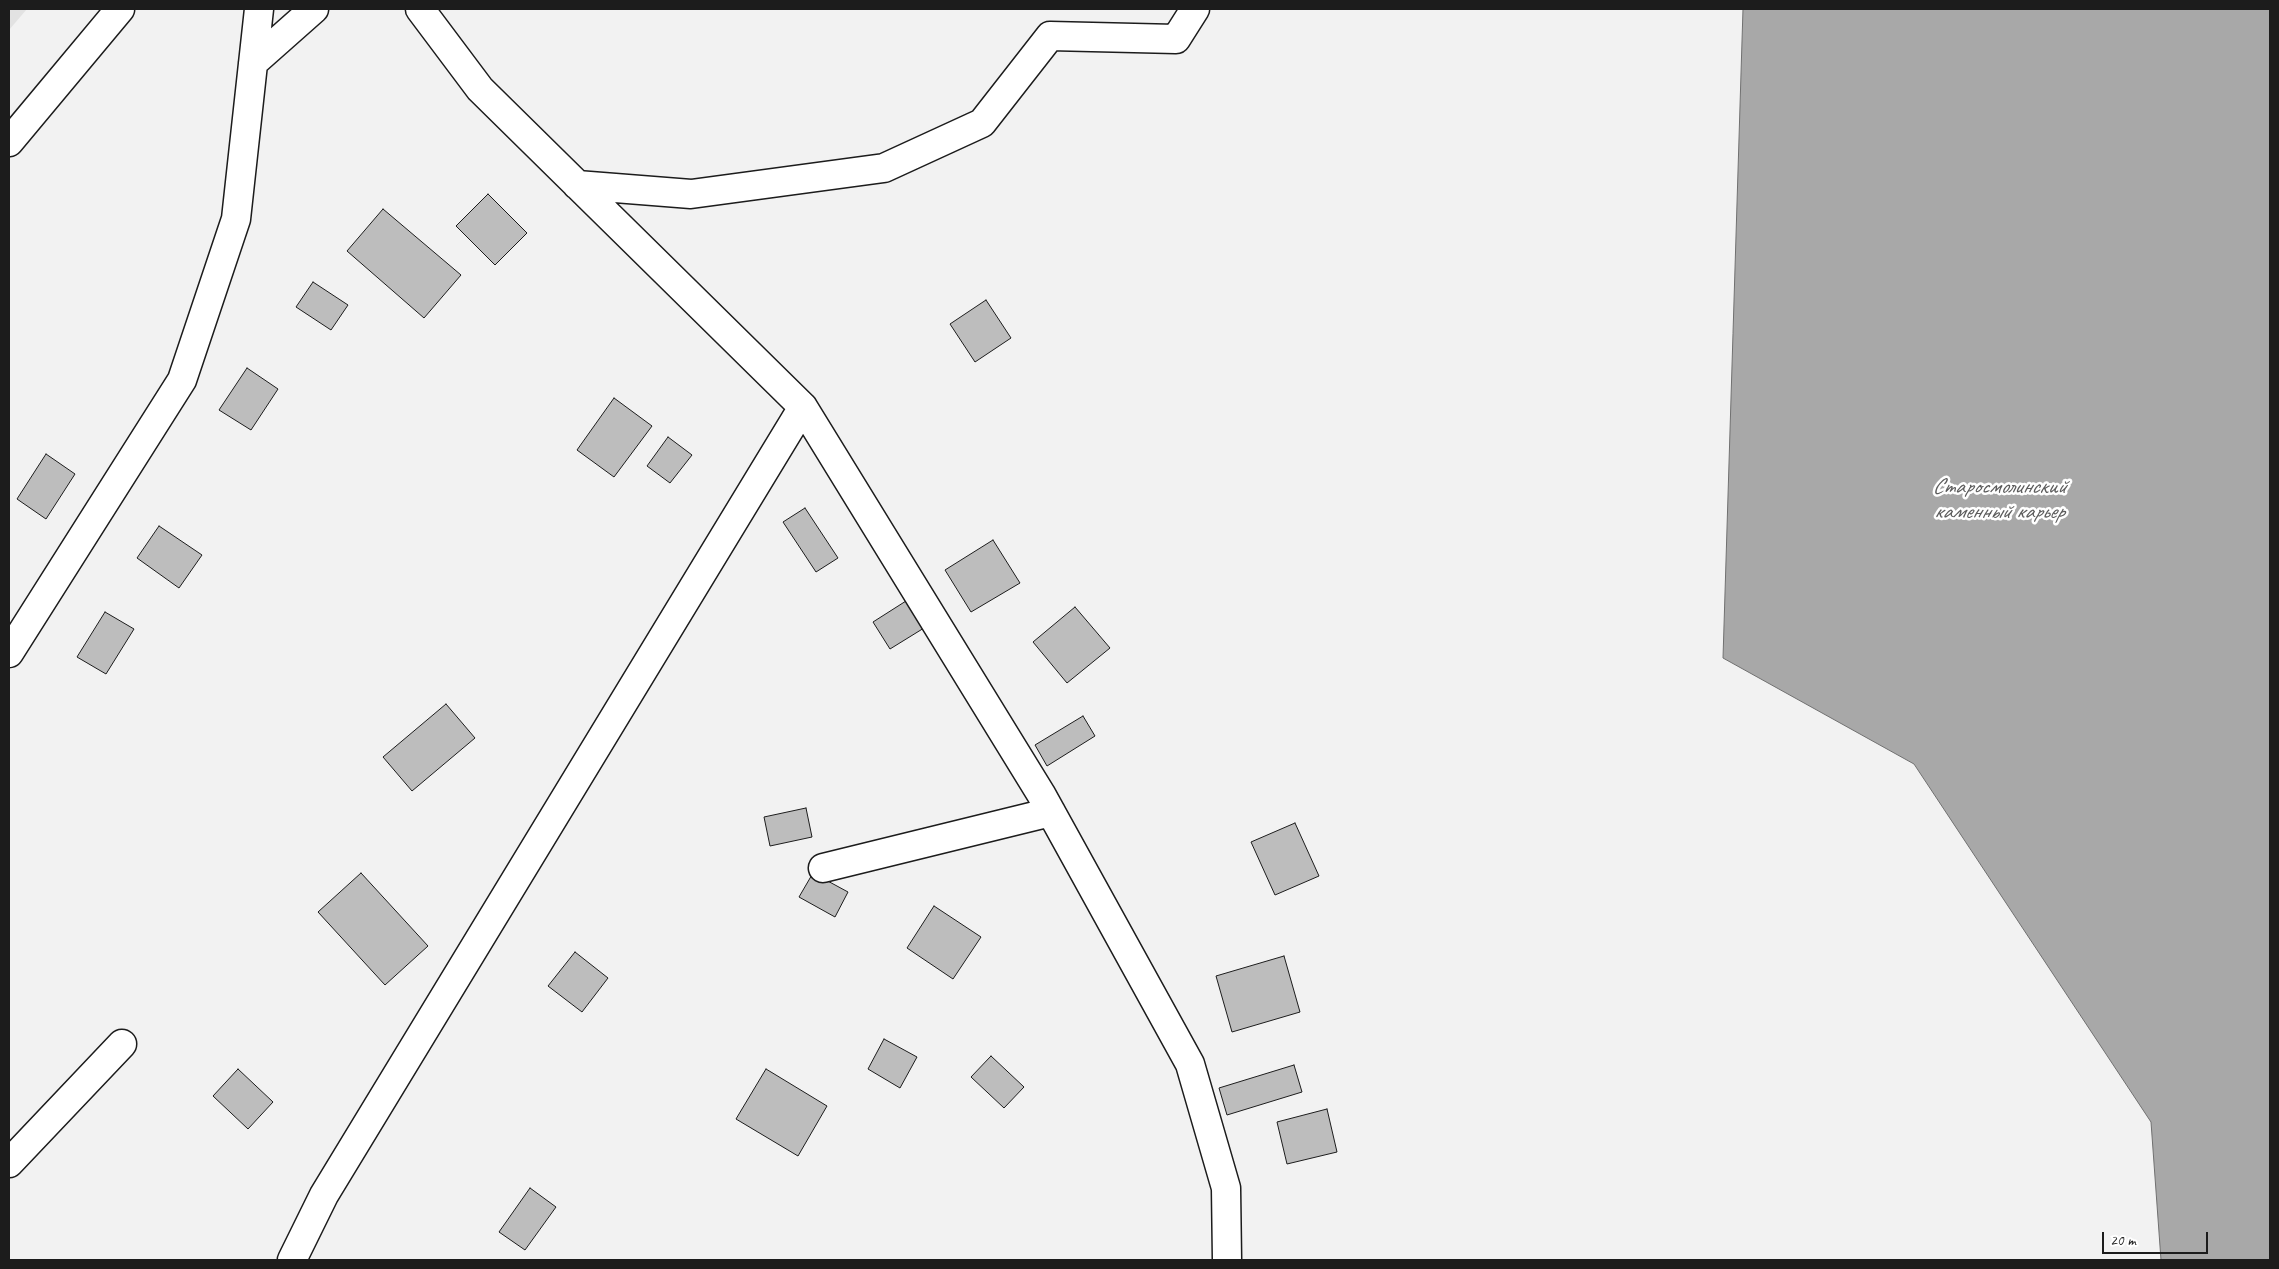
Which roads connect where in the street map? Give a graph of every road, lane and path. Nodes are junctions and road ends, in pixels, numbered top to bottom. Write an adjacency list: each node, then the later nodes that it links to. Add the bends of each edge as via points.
1 (120, 9): 7 (street)
2 (259, 9): 6 (street)
3 (314, 9): 6 (street)
4 (420, 9): 8 (street, via 480,89)
5 (1195, 9): 8 (street, via 1176,39 1050,36 982,123 884,168 691,194)
6 (253, 64): 10 (street, via 236,218 182,380)
7 (9, 142)
8 (577, 185): 9 (street)
9 (803, 407): 11 (street); 15 (street, via 324,1195)
10 (9, 653)
11 (1051, 812): 12 (street); 16 (street, via 1190,1064 1226,1188)
12 (823, 868)
13 (122, 1044): 14 (street)
14 (9, 1163)
15 (292, 1260)
16 (1227, 1260)

